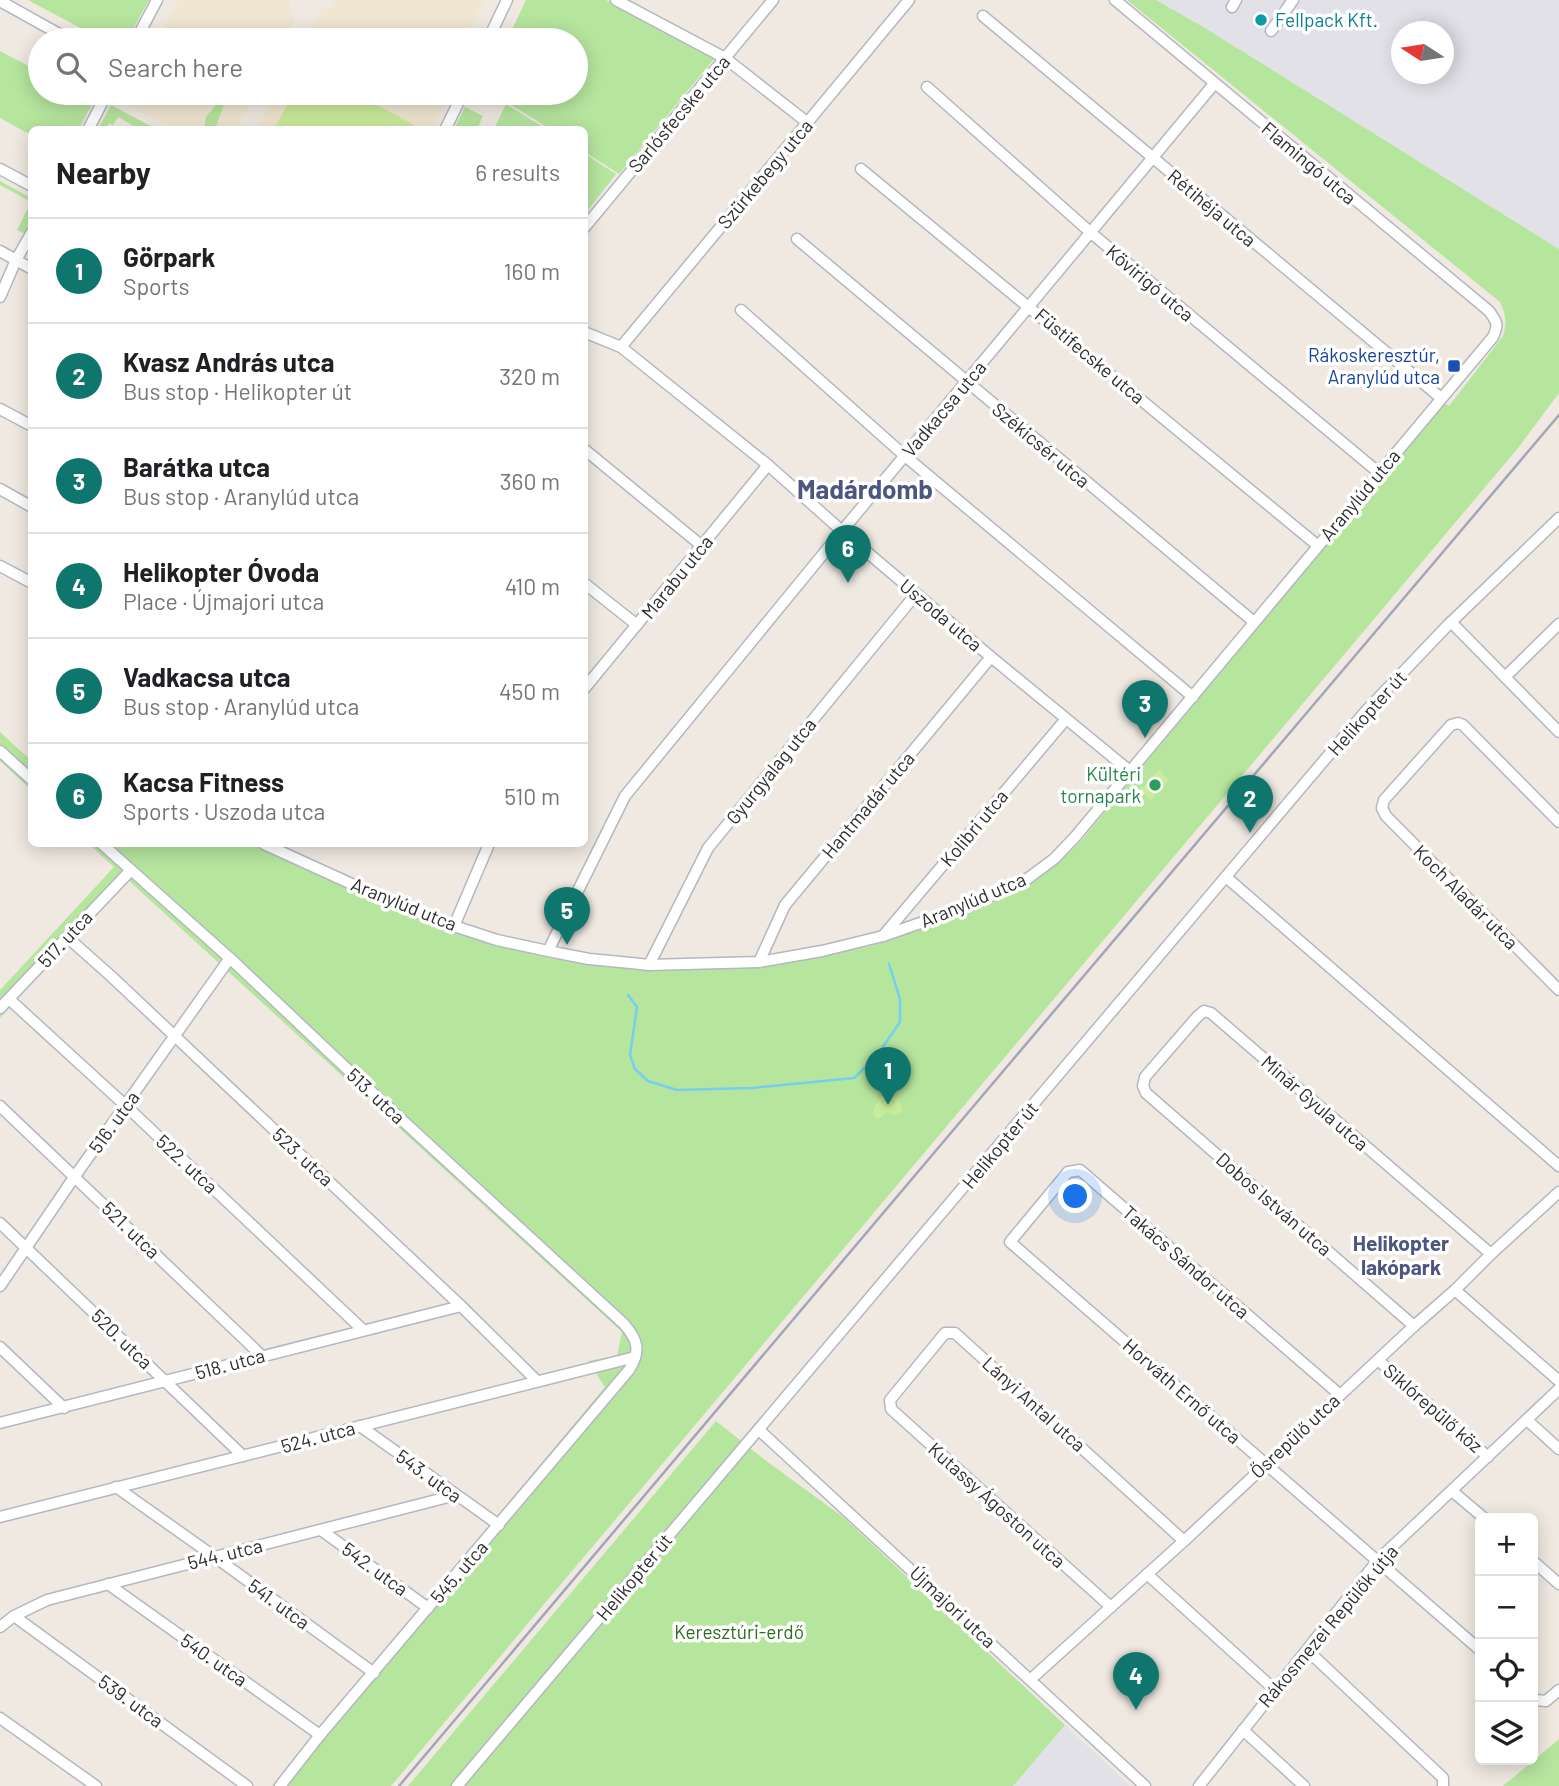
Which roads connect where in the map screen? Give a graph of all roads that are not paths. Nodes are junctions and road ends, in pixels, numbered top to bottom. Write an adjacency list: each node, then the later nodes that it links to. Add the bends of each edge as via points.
1 (157, 0): 12 (street)
2 (507, 0): 13 (street)
3 (634, 0): 9 (street)
4 (773, 0): 15 (street, Sarlósfecske utca)
5 (909, 0): 20 (street, Szürkebegy utca)
6 (1115, 0): 16 (street, Flamingó utca)
7 (1293, 0): 14 (street)
8 (0, 1): 11 (street)
9 (617, 1): 15 (street)
10 (984, 16): 23 (street, Rétihéja utca)
11 (48, 28)
12 (142, 28)
13 (494, 28)
14 (1271, 30)
15 (725, 58): 20 (street); 27 (street, Sarlósfecske utca)
16 (1214, 84): 23 (street, Vadkacsa utca); 37 (street, Flamingó utca, via 1489,311)
17 (927, 87): 28 (street, Kövirigó utca)
18 (101, 105): 21 (street)
19 (457, 105): 22 (street)
20 (808, 123): 39 (street, Szürkebegy utca)
21 (90, 126)
22 (447, 126)
23 (1152, 158): 28 (street, Vadkacsa utca); 41 (street, Rétihéja utca)
24 (0, 169): 26 (street)
25 (861, 169): 35 (street, Füstifecske utca)
26 (28, 184)
27 (588, 223)
28 (1090, 232): 35 (street, Vadkacsa utca); 47 (street, Kövirigó utca)
29 (28, 239): 32 (street)
30 (797, 239): 40 (street, Székicsér utca)
31 (0, 251): 32 (street)
32 (16, 260): 33 (street); 34 (street)
33 (28, 267)
34 (0, 297)
35 (1029, 306): 40 (street, Vadkacsa utca); 52 (street, Füstifecske utca)
36 (741, 310): 45 (street)
37 (1497, 328): 41 (street, Aranylúd utca)
38 (588, 334): 39 (street, Uszoda utca)
39 (621, 347): 46 (street, Uszoda utca)
40 (967, 382): 45 (street, Vadkacsa utca); 58 (street, Székicsér utca)
41 (1441, 398): 47 (street, Aranylúd utca)
42 (0, 409): 43 (street)
43 (28, 424)
44 (588, 452): 53 (street)
45 (905, 456): 51 (street, Vadkacsa utca); 65 (street)
46 (768, 465): 51 (street, Uszoda utca); 53 (street, Marabu utca)
47 (1378, 472): 52 (street, Aranylúd utca)
48 (0, 489): 49 (street)
49 (28, 504)
50 (1559, 519): 59 (street, Helikopter út)
51 (842, 531): 57 (street, Uszoda utca); 80 (street, Vadkacsa utca, via 625,796)
52 (1317, 545): 58 (street, Aranylúd utca)
53 (702, 546): 61 (street, Marabu utca)
54 (0, 566): 55 (street)
55 (28, 581)
56 (588, 586): 61 (street)
57 (916, 594): 62 (street, Uszoda utca); 83 (street, Gyurgyalag utca, via 708,848)
58 (1254, 622): 65 (street, Aranylúd utca)
59 (1451, 622): 63 (street); 76 (street, Helikopter út, via 1365,712)
60 (1559, 624): 63 (street)
61 (637, 625): 64 (street, Marabu utca)
62 (991, 657): 66 (street, Uszoda utca); 82 (street, Hantmadár utca, via 785,905)
63 (1505, 677): 67 (street)
64 (588, 684)
65 (1193, 696): 69 (street, Aranylúd utca)
66 (1066, 719): 69 (street, Uszoda utca); 78 (street, Kolibri utca)
67 (1559, 732)
68 (0, 751): 70 (street)
69 (1131, 772): 78 (street, Aranylúd utca, via 1054,859 1027,879 970,906)
70 (28, 776)
71 (1559, 822): 84 (street, Koch Aladár utca, via 1458,723 1451,725 1384,800 1382,808)
72 (105, 847): 75 (street, 513. utca)
73 (271, 847): 77 (street, Aranylúd utca)
74 (488, 847): 77 (street)
75 (131, 870): 79 (street, 517. utca); 81 (street, 513. utca)
76 (1226, 877): 91 (street); 117 (street, Helikopter út)
77 (454, 926): 80 (street, Aranylúd utca)
78 (883, 936): 82 (street, Aranylúd utca)
79 (67, 937): 85 (street, 517. utca); 87 (street, 523. utca)
80 (548, 951): 83 (street, Aranylúd utca)
81 (230, 958): 87 (street, 516. utca); 105 (street, 513. utca, via 624,1324 635,1337)
82 (759, 961): 83 (street, Aranylúd utca)
83 (649, 965)
84 (1559, 990)
85 (9, 999): 86 (street, 517. utca); 90 (street, 522. utca)
86 (0, 1008)
87 (175, 1037): 90 (street, 516. utca); 100 (street, 523. utca)
88 (1145, 1077): 97 (street, Minár Gyula utca, via 1204,1011 1211,1013); 101 (street, Dobos István utca, via 1146,1093)
89 (0, 1106): 92 (street, 521. utca)
90 (126, 1106): 92 (street, 516. utca); 102 (street, 522. utca)
91 (1559, 1166)
92 (75, 1176): 96 (street, 516. utca); 104 (street, 521. utca)
93 (1559, 1192): 97 (street, Ősrepülő utca)
94 (0, 1223): 96 (street, 520. utca)
95 (1010, 1242): 111 (street, Takács Sándor utca, via 1069,1172 1080,1170); 121 (street, Horváth Ernő utca)
96 (26, 1248): 98 (street, 516. utca); 107 (street, 520. utca)
97 (1491, 1254): 99 (street, Ősrepülő utca)
98 (0, 1286)
99 (1455, 1290): 101 (street, Ősrepülő utca); 109 (street)
100 (461, 1306): 102 (street, 518. utca); 108 (street, 523. utca)
101 (1414, 1326): 106 (street, Ősrepülő utca)
102 (363, 1330): 104 (street, 518. utca)
103 (0, 1347): 113 (street)
104 (262, 1356): 107 (street, 518. utca)
105 (635, 1357): 108 (street, 524. utca); 127 (street, 545. utca, via 629,1370)
106 (1378, 1360): 111 (street, Ősrepülő utca); 120 (street, Siklórepülő köz)
107 (166, 1381): 113 (street, 518. utca); 119 (street, 520. utca)
108 (537, 1381): 116 (street, 524. utca)
109 (1559, 1381)
110 (1559, 1389): 114 (street, Rákosmezei Repülők útja)
111 (1339, 1394): 121 (street, Ősrepülő utca)
112 (890, 1400): 129 (street, Lányi Antal utca, via 945,1334 955,1333); 136 (street, Kutassy Ágoston utca, via 891,1409)
113 (64, 1408): 115 (street, 518. utca)
114 (1527, 1420): 118 (street); 120 (street, Rákosmezei Repülők útja)
115 (0, 1423)
116 (360, 1426): 119 (street, 524. utca); 124 (street, 543. utca)
117 (759, 1430): 143 (street, Újmajori utca); 153 (street, Helikopter út)
118 (1559, 1449)
119 (243, 1456): 122 (street, 524. utca)
120 (1488, 1457): 123 (street, Rákosmezei Repülők útja)
121 (1266, 1464): 129 (street, Ősrepülő utca); 131 (street, Horváth Ernő utca)
122 (116, 1487): 126 (street, 524. utca); 130 (street, 541. utca)
123 (1452, 1491): 125 (street); 131 (street, Rákosmezei Repülők útja)
124 (456, 1495): 127 (street, 543. utca); 128 (street, 544. utca)
125 (1478, 1513)
126 (0, 1517)
127 (499, 1525): 137 (street, 545. utca)
128 (321, 1530): 130 (street, 544. utca); 137 (street, 542. utca)
129 (1184, 1541): 133 (street, Ősrepülő utca)
130 (215, 1557): 134 (street, 544. utca); 142 (street, 541. utca)
131 (1378, 1560): 140 (street, Horváth Ernő utca); 141 (street, Rákosmezei Repülők útja)
132 (1538, 1565): 135 (street)
133 (1147, 1574): 136 (street, Ősrepülő utca); 144 (street)
134 (108, 1584): 138 (street, 544. utca, via 47,1601); 149 (street, 540. utca)
135 (1559, 1584)
136 (1111, 1607): 143 (street, Ősrepülő utca)
137 (428, 1608): 142 (street, 545. utca)
138 (14, 1616): 139 (street, 544. utca); 151 (street, 539. utca)
139 (0, 1627)
140 (1475, 1646)
141 (1307, 1650): 144 (street, Rákosmezei Repülők útja); 157 (street, via 1443,1778)
142 (374, 1673): 149 (street, 545. utca)
143 (1031, 1679): 154 (street, Újmajori utca)
144 (1275, 1690): 148 (street, Rákosmezei Repülők útja)
145 (1559, 1690): 146 (street, via 1546,1701)
146 (1538, 1700)
147 (0, 1718): 150 (street)
148 (1243, 1730): 155 (street, Rákosmezei Repülők útja); 156 (street)
149 (320, 1735): 152 (street, 545. utca)
150 (96, 1786)
151 (247, 1786)
152 (280, 1786)
153 (457, 1786)
154 (1145, 1786)
155 (1199, 1786)
156 (1304, 1786)
157 (1443, 1786)

